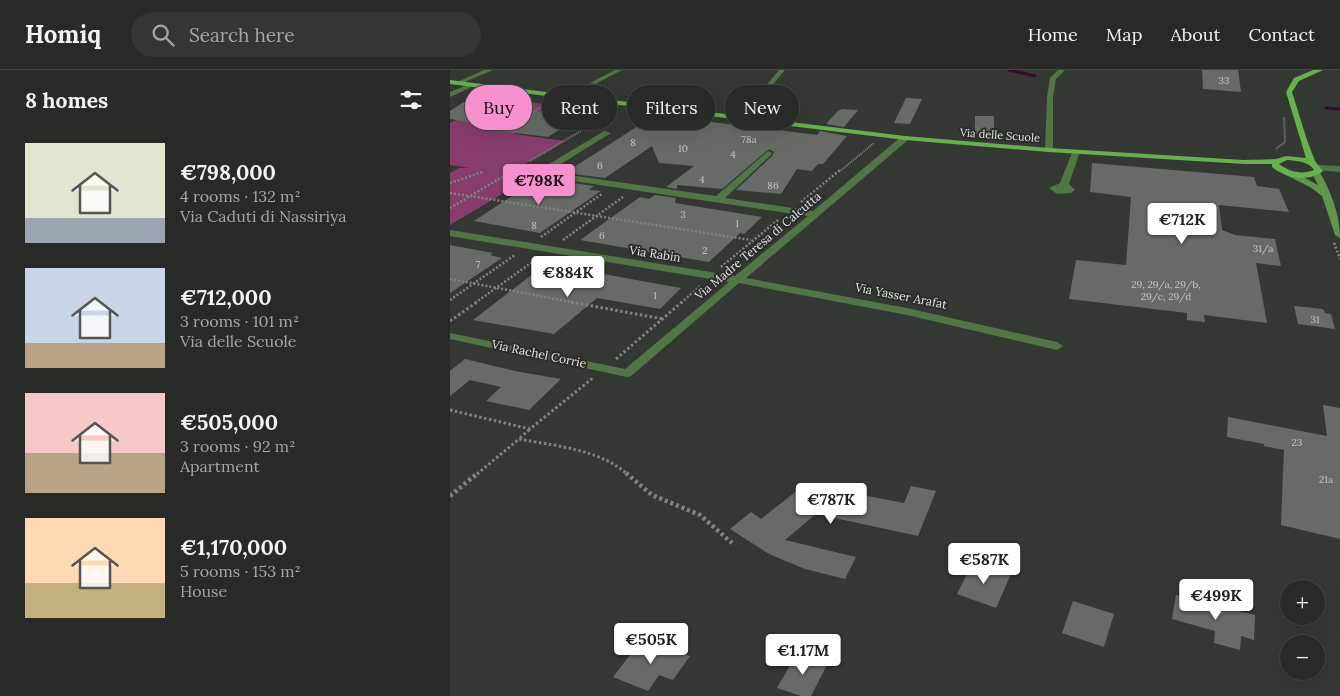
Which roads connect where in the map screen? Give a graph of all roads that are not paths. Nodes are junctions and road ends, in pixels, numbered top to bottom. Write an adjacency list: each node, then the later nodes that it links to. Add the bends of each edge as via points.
1 (490, 70): 6 (street, Via delle Scuole)
2 (618, 70): 7 (lane)
3 (782, 70): 9 (street)
4 (1062, 70): 18 (street, via 1053,78)
5 (1320, 70): 17 (main road, via 1290,84 1289,92)
6 (454, 83): 8 (main road, Via delle Scuole)
7 (593, 83)
8 (472, 85)
9 (770, 85)
10 (465, 88): 12 (street)
11 (532, 92): 13 (main road, Via delle Scuole)
12 (450, 95)
13 (725, 115)
14 (799, 125): 16 (main road, Via delle Scuole)
15 (607, 133): 27 (street)
16 (905, 138): 18 (main road, Via delle Scuole); 31 (street, Via Madre Teresa di Calcutta)
17 (1303, 140): 21 (main road); 24 (main road)
18 (1049, 150): 19 (main road, Via delle Scuole)
19 (1076, 152): 22 (main road, Via delle Scuole); 28 (street)
20 (768, 153): 30 (street)
21 (1280, 160): 22 (main road, Via delle Scuole); 24 (main road, Via delle Scuole, via 1299,159); 26 (main road, via 1275,165)
22 (1244, 162): 26 (main road, Via delle Scuole)
23 (525, 168): 27 (street)
24 (1316, 168): 25 (street); 26 (main road, Via delle Scuole, via 1305,175); 29 (main road)
25 (1340, 169)
26 (1286, 172): 29 (main road, via 1313,184)
27 (540, 173): 30 (street)
28 (1064, 186)
29 (1326, 195): 33 (main road)
30 (717, 200): 31 (street)
31 (815, 214): 34 (street, Via Madre Teresa di Calcutta)
32 (450, 233): 34 (street, Via Rabin)
33 (1336, 238)
34 (738, 279): 36 (street, Via Yasser Arafat, via 984,327); 37 (street, Via Madre Teresa di Calcutta)
35 (450, 336): 37 (street, Via Rachel Corrie)
36 (1057, 346)
37 (627, 373)

